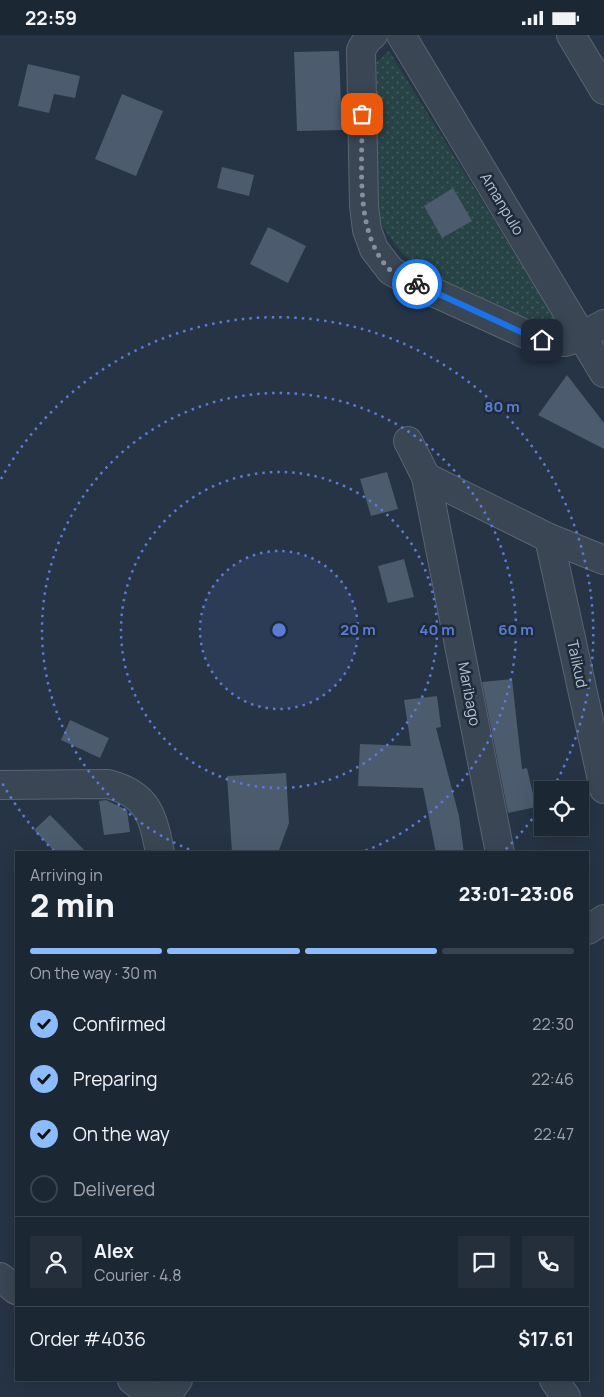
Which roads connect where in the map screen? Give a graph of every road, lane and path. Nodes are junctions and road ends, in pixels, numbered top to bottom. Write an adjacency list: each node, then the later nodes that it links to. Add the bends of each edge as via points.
1 (372, 35): 5 (street, via 361,50 361,58 364,206 367,230 374,249 391,271 532,337 565,342)
2 (401, 35): 5 (street, Amanpulo)
3 (571, 35): 4 (street)
4 (604, 90)
5 (593, 331): 6 (street, Amanpulo)
6 (604, 373)
7 (408, 441): 8 (street, Maribago)
8 (426, 477): 9 (street); 14 (street, Maribago)
9 (549, 538): 10 (street); 12 (street, Talikud)
10 (604, 560)
11 (0, 785): 13 (street, via 108,783 123,787 147,807)
12 (604, 789)
13 (160, 851)
14 (500, 851)
15 (604, 919): 16 (street)
16 (589, 929)
17 (0, 1277): 18 (street)
18 (15, 1289)
19 (133, 1381): 22 (street)
20 (177, 1381): 23 (street)
21 (555, 1381): 24 (street)
22 (154, 1397)
23 (165, 1397)
24 (566, 1397)

